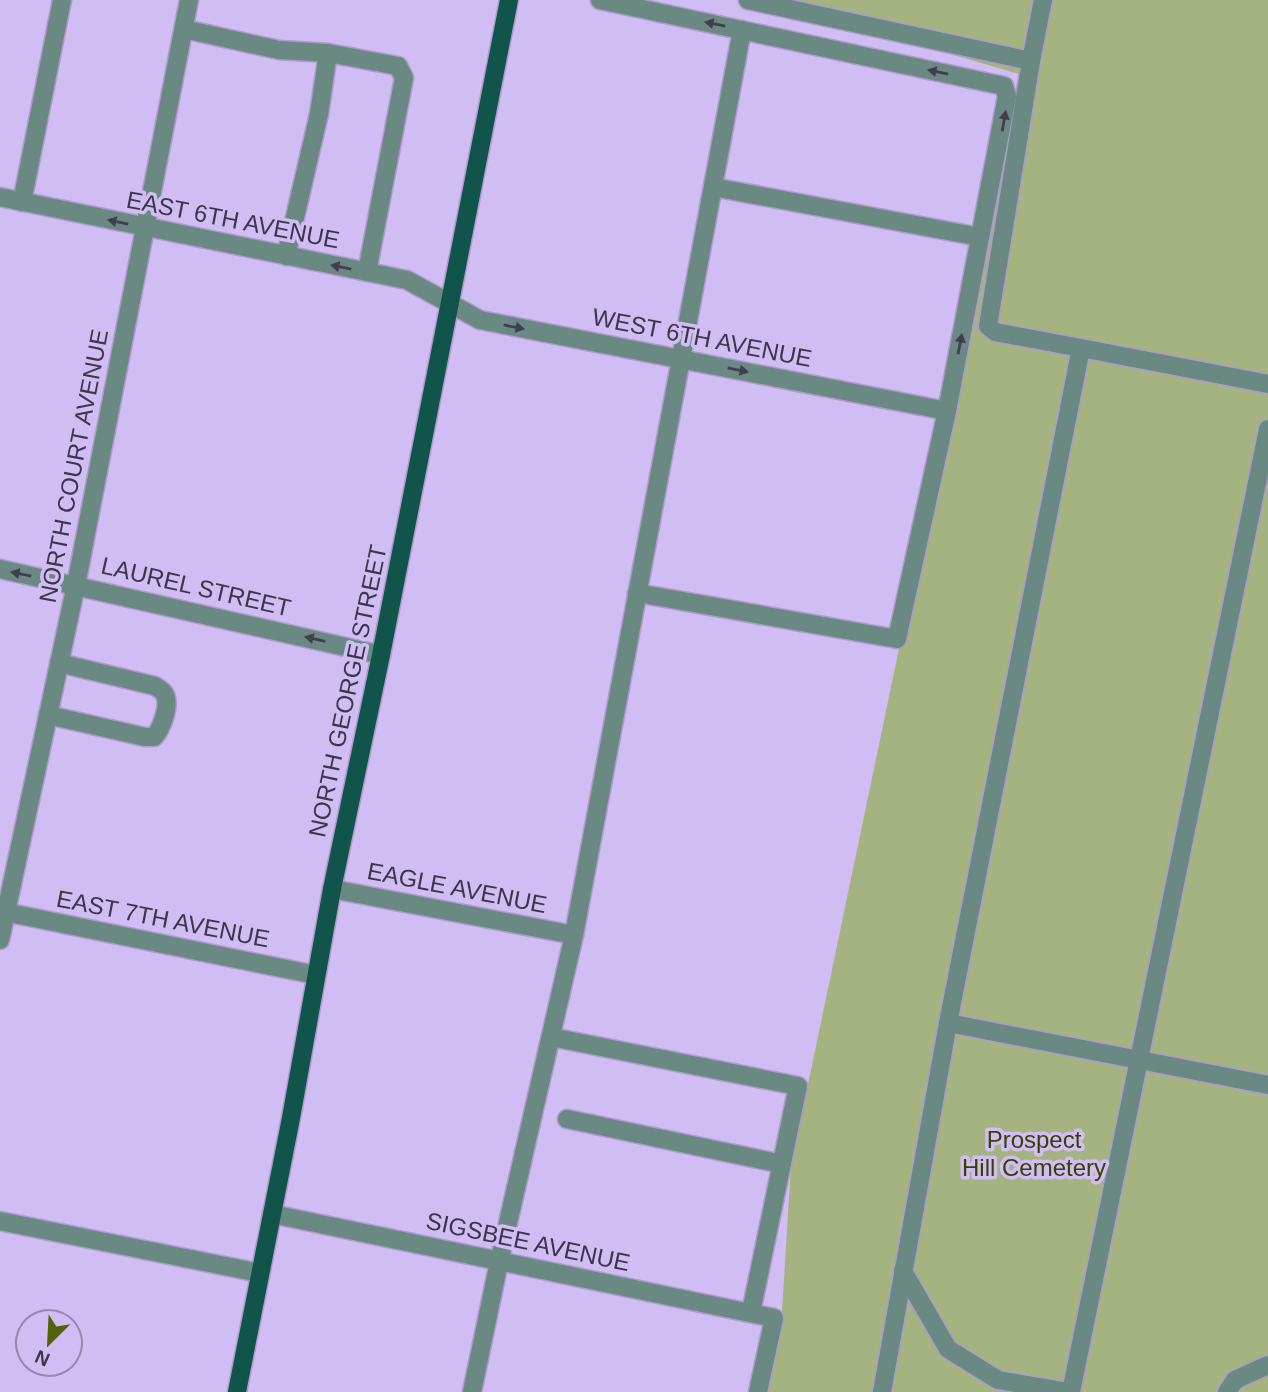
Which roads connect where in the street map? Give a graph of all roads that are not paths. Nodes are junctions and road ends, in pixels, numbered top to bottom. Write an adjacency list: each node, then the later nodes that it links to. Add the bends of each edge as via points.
1 (62, 0): 14 (street)
2 (189, 0): 8 (street, NORTH COURT AVENUE)
3 (509, 0): 19 (main road, NORTH GEORGE STREET)
4 (600, 0): 9 (street, one-way to 4)
5 (748, 0): 7 (street)
6 (1043, 0): 11 (street)
7 (821, 7): 11 (street)
8 (184, 29): 10 (street, via 279,50); 15 (street, NORTH COURT AVENUE)
9 (742, 30): 12 (street); 16 (street, one-way to 9, via 1005,116 1004,86)
10 (328, 53): 17 (street, via 319,114); 18 (street, via 398,66 404,78)
11 (1031, 61): 20 (street, via 988,326 995,332)
12 (713, 187): 16 (street); 21 (street)
13 (0, 197): 14 (street, EAST 6TH AVENUE)
14 (22, 202): 15 (street, EAST 6TH AVENUE, one-way to 14)
15 (146, 228): 17 (street, EAST 6TH AVENUE); 26 (street, NORTH COURT AVENUE)
16 (980, 237): 23 (street, one-way to 16)
17 (286, 256): 18 (street, EAST 6TH AVENUE, one-way to 17)
18 (367, 272): 19 (street, EAST 6TH AVENUE, via 407,280)
19 (451, 304): 21 (street, WEST 6TH AVENUE, one-way to 21, via 480,320); 28 (main road, NORTH GEORGE STREET)
20 (1081, 348): 22 (street); 36 (street)
21 (680, 359): 23 (street, WEST 6TH AVENUE, one-way to 23); 27 (street)
22 (1268, 384)
23 (947, 411): 27 (street, via 897,639)
24 (1268, 429): 38 (street)
25 (0, 569): 26 (street, LAUREL STREET, one-way to 25)
26 (76, 585): 28 (street, LAUREL STREET, one-way to 26); 29 (street, NORTH COURT AVENUE)
27 (637, 593): 33 (street)
28 (381, 655): 31 (main road, NORTH GEORGE STREET)
29 (59, 663): 30 (street, NORTH COURT AVENUE); 30 (street, via 155,686 166,696 164,718 160,731 145,737)
30 (48, 715): 32 (street, NORTH COURT AVENUE)
31 (332, 889): 33 (street, EAGLE AVENUE); 35 (main road, NORTH GEORGE STREET)
32 (3, 912): 34 (street, NORTH COURT AVENUE); 35 (street, EAST 7TH AVENUE)
33 (573, 935): 37 (street)
34 (0, 940)
35 (316, 975): 42 (main road, NORTH GEORGE STREET)
36 (948, 1023): 38 (street); 45 (street)
37 (551, 1037): 41 (street, via 798,1086); 44 (street)
38 (1141, 1060): 39 (street); 53 (street)
39 (1268, 1084)
40 (567, 1119): 41 (street)
41 (782, 1164): 47 (street)
42 (272, 1214): 44 (street, SIGSBEE AVENUE); 46 (main road, NORTH GEORGE STREET)
43 (0, 1221): 46 (street)
44 (499, 1262): 47 (street, SIGSBEE AVENUE); 50 (street)
45 (903, 1271): 52 (street); 53 (street, via 948,1349 998,1380)
46 (260, 1273): 49 (main road, NORTH GEORGE STREET)
47 (751, 1312): 51 (street, SIGSBEE AVENUE, via 774,1318)
48 (1268, 1365): 54 (street, via 1235,1380)
49 (237, 1392)
50 (472, 1392)
51 (758, 1392)
52 (881, 1392)
53 (1070, 1392)
54 (1227, 1392)

